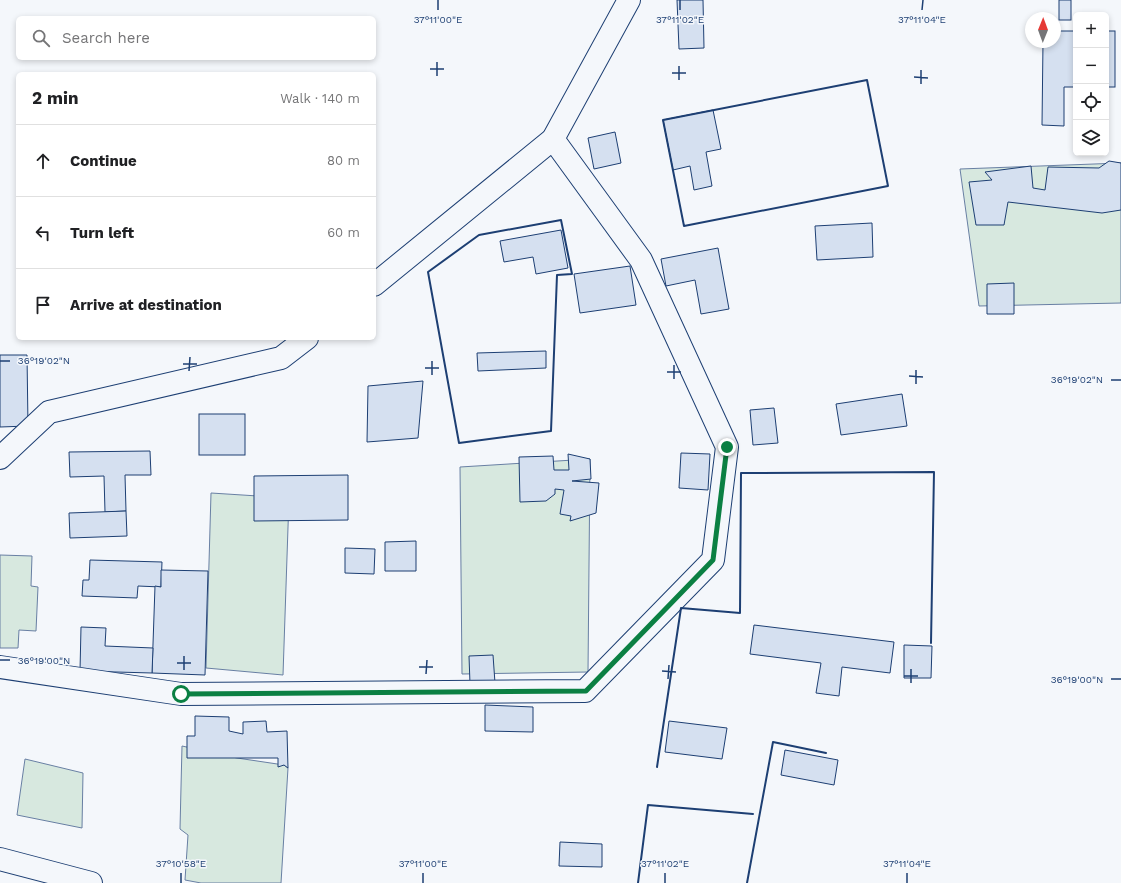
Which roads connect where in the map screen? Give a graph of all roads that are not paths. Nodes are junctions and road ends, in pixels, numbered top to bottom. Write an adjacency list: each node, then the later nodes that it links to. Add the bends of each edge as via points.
1 (630, 0): 2 (street)
2 (553, 139): 3 (street); 6 (street, via 640,260 727,447 713,560 586,691 181,694)
3 (376, 283)
4 (304, 340): 5 (street, via 281,358 49,412)
5 (0, 458)
6 (0, 667)
7 (0, 859): 8 (street)
8 (91, 883)

